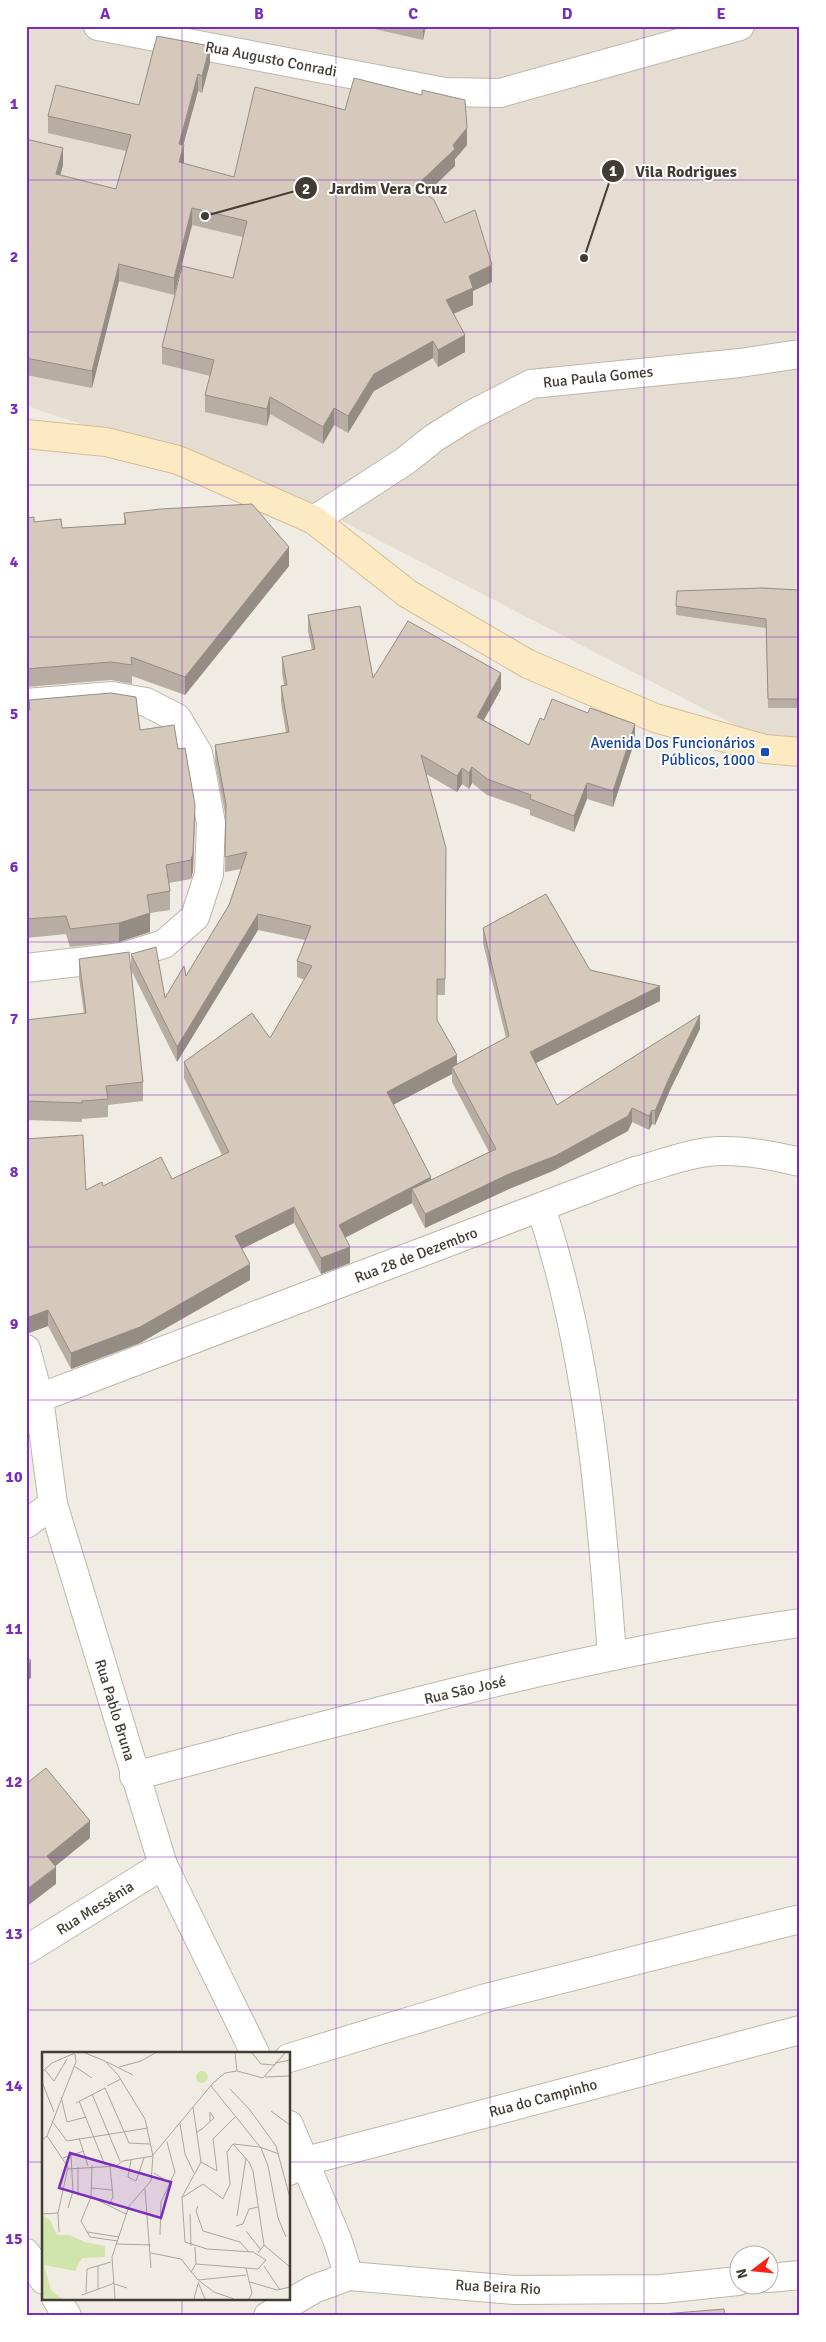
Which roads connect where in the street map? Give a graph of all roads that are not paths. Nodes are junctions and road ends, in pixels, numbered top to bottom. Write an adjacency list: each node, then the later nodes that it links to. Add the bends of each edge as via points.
1 (98, 26): 2 (street, Rua Augusto Conradi, via 445,92 500,93)
2 (740, 26)
3 (800, 354): 5 (street, Rua Paula Gomes, via 531,384 469,416)
4 (26, 434): 5 (street, via 106,442 178,460)
5 (314, 520): 7 (street, via 408,594 528,664 656,718 765,749)
6 (26, 702): 8 (street, via 112,696 146,702 177,718 198,753 211,823 209,874 195,917 164,944 122,957)
7 (800, 752)
8 (26, 968)
9 (800, 1162): 10 (street, Rua 28 de Dezembro, via 765,1154 718,1151 687,1156 635,1171)
10 (540, 1208): 12 (street, Rua 28 de Dezembro); 16 (street, via 557,1256 582,1377 600,1501)
11 (26, 1350): 12 (street, Rua Pablo Bruna)
12 (39, 1398): 13 (street, Rua Pablo Bruna)
13 (53, 1504): 14 (street); 17 (street, Rua Pablo Bruna)
14 (26, 1524)
15 (800, 1623): 16 (street, Rua São José, via 719,1634)
16 (612, 1656): 17 (street, Rua São José, via 418,1702)
17 (134, 1776): 18 (street, Rua Pablo Bruna)
18 (163, 1865): 20 (street, Rua Messênia); 22 (street, Rua Pablo Bruna)
19 (800, 1919): 23 (street, via 486,1998)
20 (26, 1950)
21 (800, 2030): 25 (street, Rua do Campinho)
22 (255, 2052)
23 (290, 2058)
24 (290, 2130): 25 (street)
25 (297, 2166): 28 (street, via 337,2238)
26 (26, 2253): 29 (street)
27 (800, 2275): 30 (street)
28 (349, 2276): 31 (street, Rua Beira Rio, via 515,2290 662,2289); 32 (street, Rua Beira Rio, via 314,2289)
29 (42, 2277)
30 (778, 2277)
31 (728, 2282)
32 (268, 2316)

